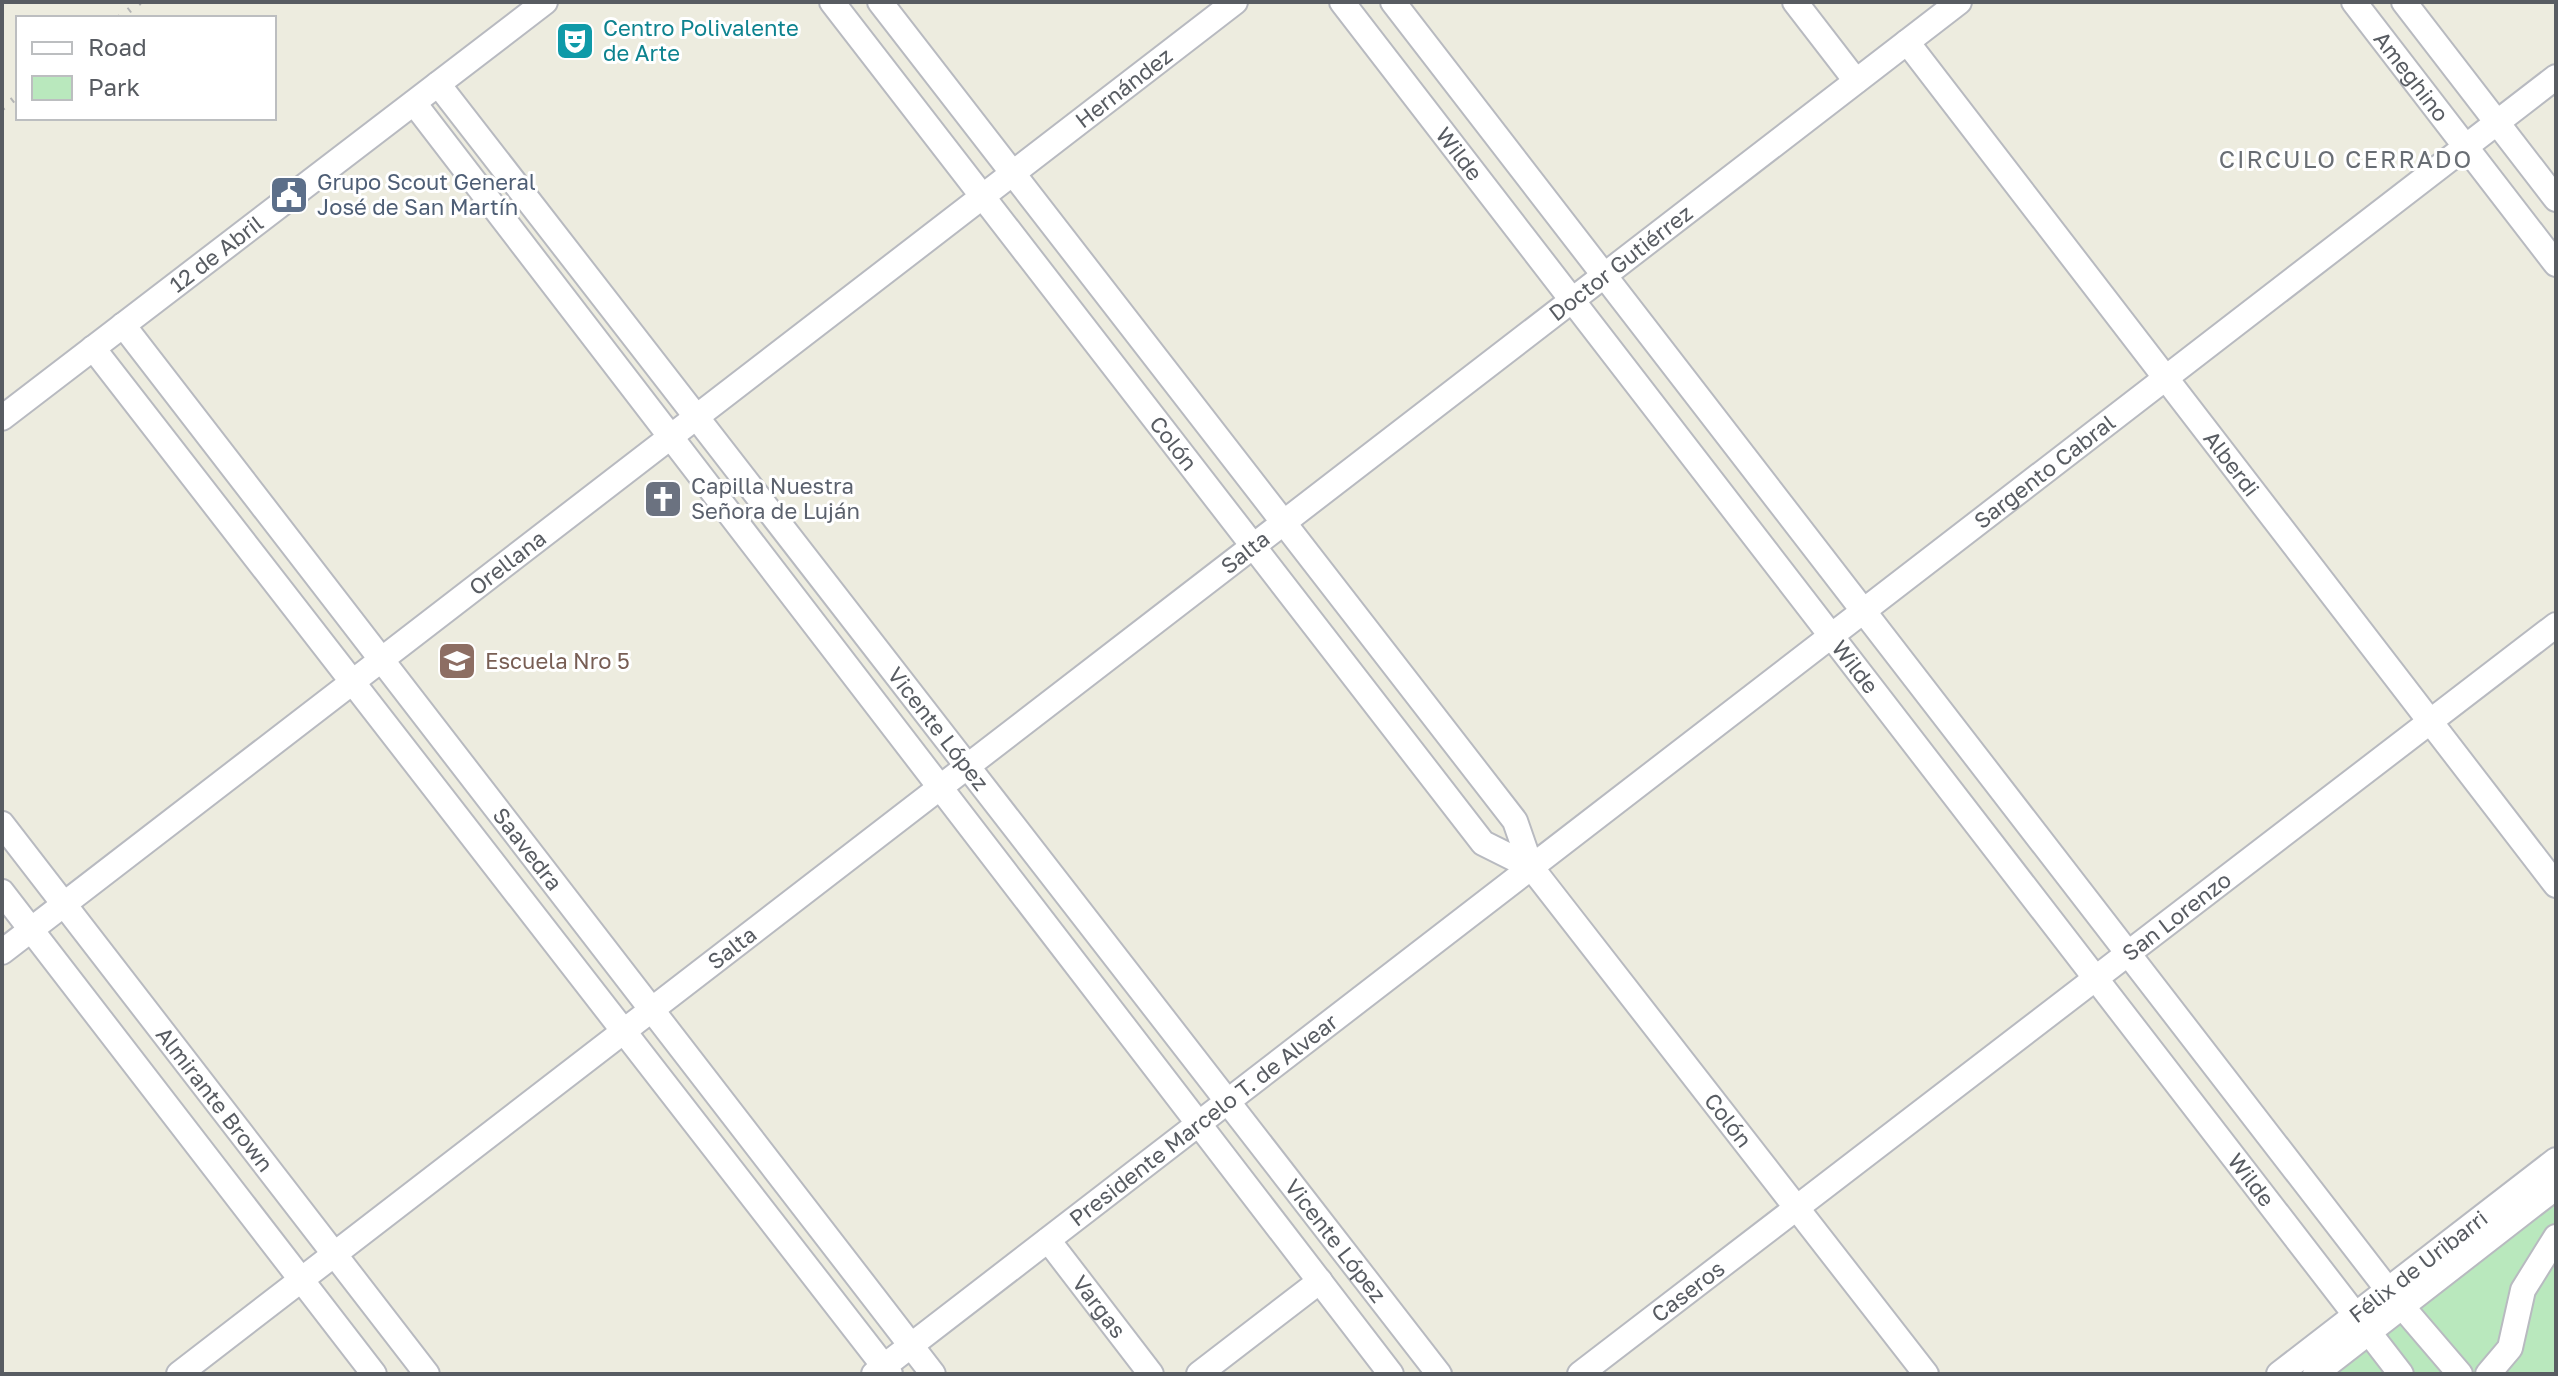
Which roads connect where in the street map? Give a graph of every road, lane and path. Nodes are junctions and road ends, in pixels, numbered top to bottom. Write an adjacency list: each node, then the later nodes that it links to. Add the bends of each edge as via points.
1 (545, 2): 14 (street, 12 de Abril)
2 (832, 2): 19 (street, Colón)
3 (880, 2): 18 (street, Colón)
4 (1235, 2): 18 (street, Hernández)
5 (1342, 2): 23 (street, Wilde)
6 (1393, 2): 22 (street, Wilde)
7 (1795, 2): 13 (street)
8 (1959, 2): 11 (street, Doctor Gutiérrez)
9 (2354, 2): 17 (street, Ameghino)
10 (2404, 2): 16 (street, Ameghino)
11 (1907, 42): 13 (street, Doctor Gutiérrez); 26 (street, Alberdi)
12 (2556, 77): 16 (street, Sargento Cabral)
13 (1856, 81): 22 (street, Doctor Gutiérrez)
14 (438, 84): 15 (street, 12 de Abril); 27 (street, Vicente López)
15 (414, 103): 24 (street, 12 de Abril); 29 (street, Vicente López)
16 (2497, 122): 17 (street, Sargento Cabral); 20 (street, Ameghino)
17 (2466, 147): 21 (street, Ameghino); 26 (street, Sargento Cabral)
18 (1012, 173): 19 (street, Orellana); 30 (street, Colón)
19 (982, 196): 27 (street, Orellana); 31 (street, Colón)
20 (2556, 199)
21 (2556, 264)
22 (1605, 275): 23 (street, Doctor Gutiérrez); 32 (street, Wilde)
23 (1572, 300): 30 (street, Doctor Gutiérrez); 34 (street, Wilde)
24 (123, 325): 25 (street, 12 de Abril); 35 (street, Saavedra)
25 (93, 348): 28 (street, 12 de Abril); 36 (street, Saavedra)
26 (2166, 378): 32 (street, Sargento Cabral); 37 (street, Alberdi)
27 (698, 416): 29 (street, Orellana); 38 (street, Vicente López)
28 (2, 418)
29 (671, 436): 35 (street, Orellana); 39 (street, Vicente López)
30 (1283, 523): 31 (street, Salta); 41 (street, Colón, via 1515,821)
31 (1253, 546): 38 (street, Salta); 41 (street, Colón, via 1483,843)
32 (1864, 610): 34 (street, Sargento Cabral); 47 (street, Wilde)
33 (2556, 625): 37 (street, San Lorenzo)
34 (1831, 635): 41 (street, Sargento Cabral); 48 (street, Wilde)
35 (381, 660): 36 (street, Orellana); 49 (street, Saavedra)
36 (352, 682): 44 (street, Orellana); 50 (street, Saavedra)
37 (2430, 722): 42 (street, Alberdi); 47 (street, San Lorenzo)
38 (968, 765): 39 (street, Salta); 51 (street, Vicente López)
39 (940, 787): 49 (street, Salta); 52 (street, Vicente López)
40 (2, 824): 44 (street, Almirante Brown)
41 (1531, 867): 51 (street, Presidente Marcelo T. de Alvear); 55 (street, Colón)
42 (2556, 885)
43 (2, 892): 45 (street, Almirante Brown)
44 (64, 904): 45 (street, Orellana); 58 (street, Almirante Brown)
45 (31, 930): 46 (street, Orellana); 59 (street, Almirante Brown)
46 (2, 952)
47 (2129, 954): 48 (street, San Lorenzo); 61 (street, Wilde)
48 (2096, 979): 55 (street, San Lorenzo); 62 (street, Wilde)
49 (652, 1010): 50 (street, Salta); 63 (street, Saavedra)
50 (624, 1031): 58 (street, Salta); 64 (street, Saavedra)
51 (1228, 1101): 52 (street, Presidente Marcelo T. de Alvear); 72 (street, Vicente López)
52 (1199, 1123): 57 (street, Presidente Marcelo T. de Alvear); 60 (street, Vicente López)
53 (2556, 1160): 61 (street, Félix de Uribarri)
54 (2556, 1187): 61 (street, Félix de Uribarri)
55 (1797, 1208): 73 (street, Caseros); 74 (street, Colón)
56 (2556, 1237): 79 (street, via 2523,1290 2510,1348)
57 (1048, 1240): 63 (street, Presidente Marcelo T. de Alvear); 69 (street, Vargas)
58 (334, 1255): 59 (street, Salta); 67 (street, Almirante Brown)
59 (301, 1280): 65 (street, Salta); 66 (street, Almirante Brown)
60 (1320, 1281): 70 (street); 71 (street, Vicente López)
61 (2395, 1298): 62 (street, Félix de Uribarri); 78 (street, Wilde)
62 (2362, 1323): 75 (street, Félix de Uribarri); 76 (street, Félix de Uribarri); 77 (street, Wilde)
63 (911, 1346): 64 (street, Presidente Marcelo T. de Alvear); 68 (street, Saavedra)
64 (883, 1372)
65 (179, 1374)
66 (374, 1374)
67 (427, 1374)
68 (933, 1374)
69 (1151, 1374)
70 (1199, 1374)
71 (1391, 1374)
72 (1439, 1374)
73 (1580, 1374)
74 (1926, 1374)
75 (2279, 1374)
76 (2315, 1374)
77 (2401, 1374)
78 (2460, 1374)
79 (2488, 1374)

